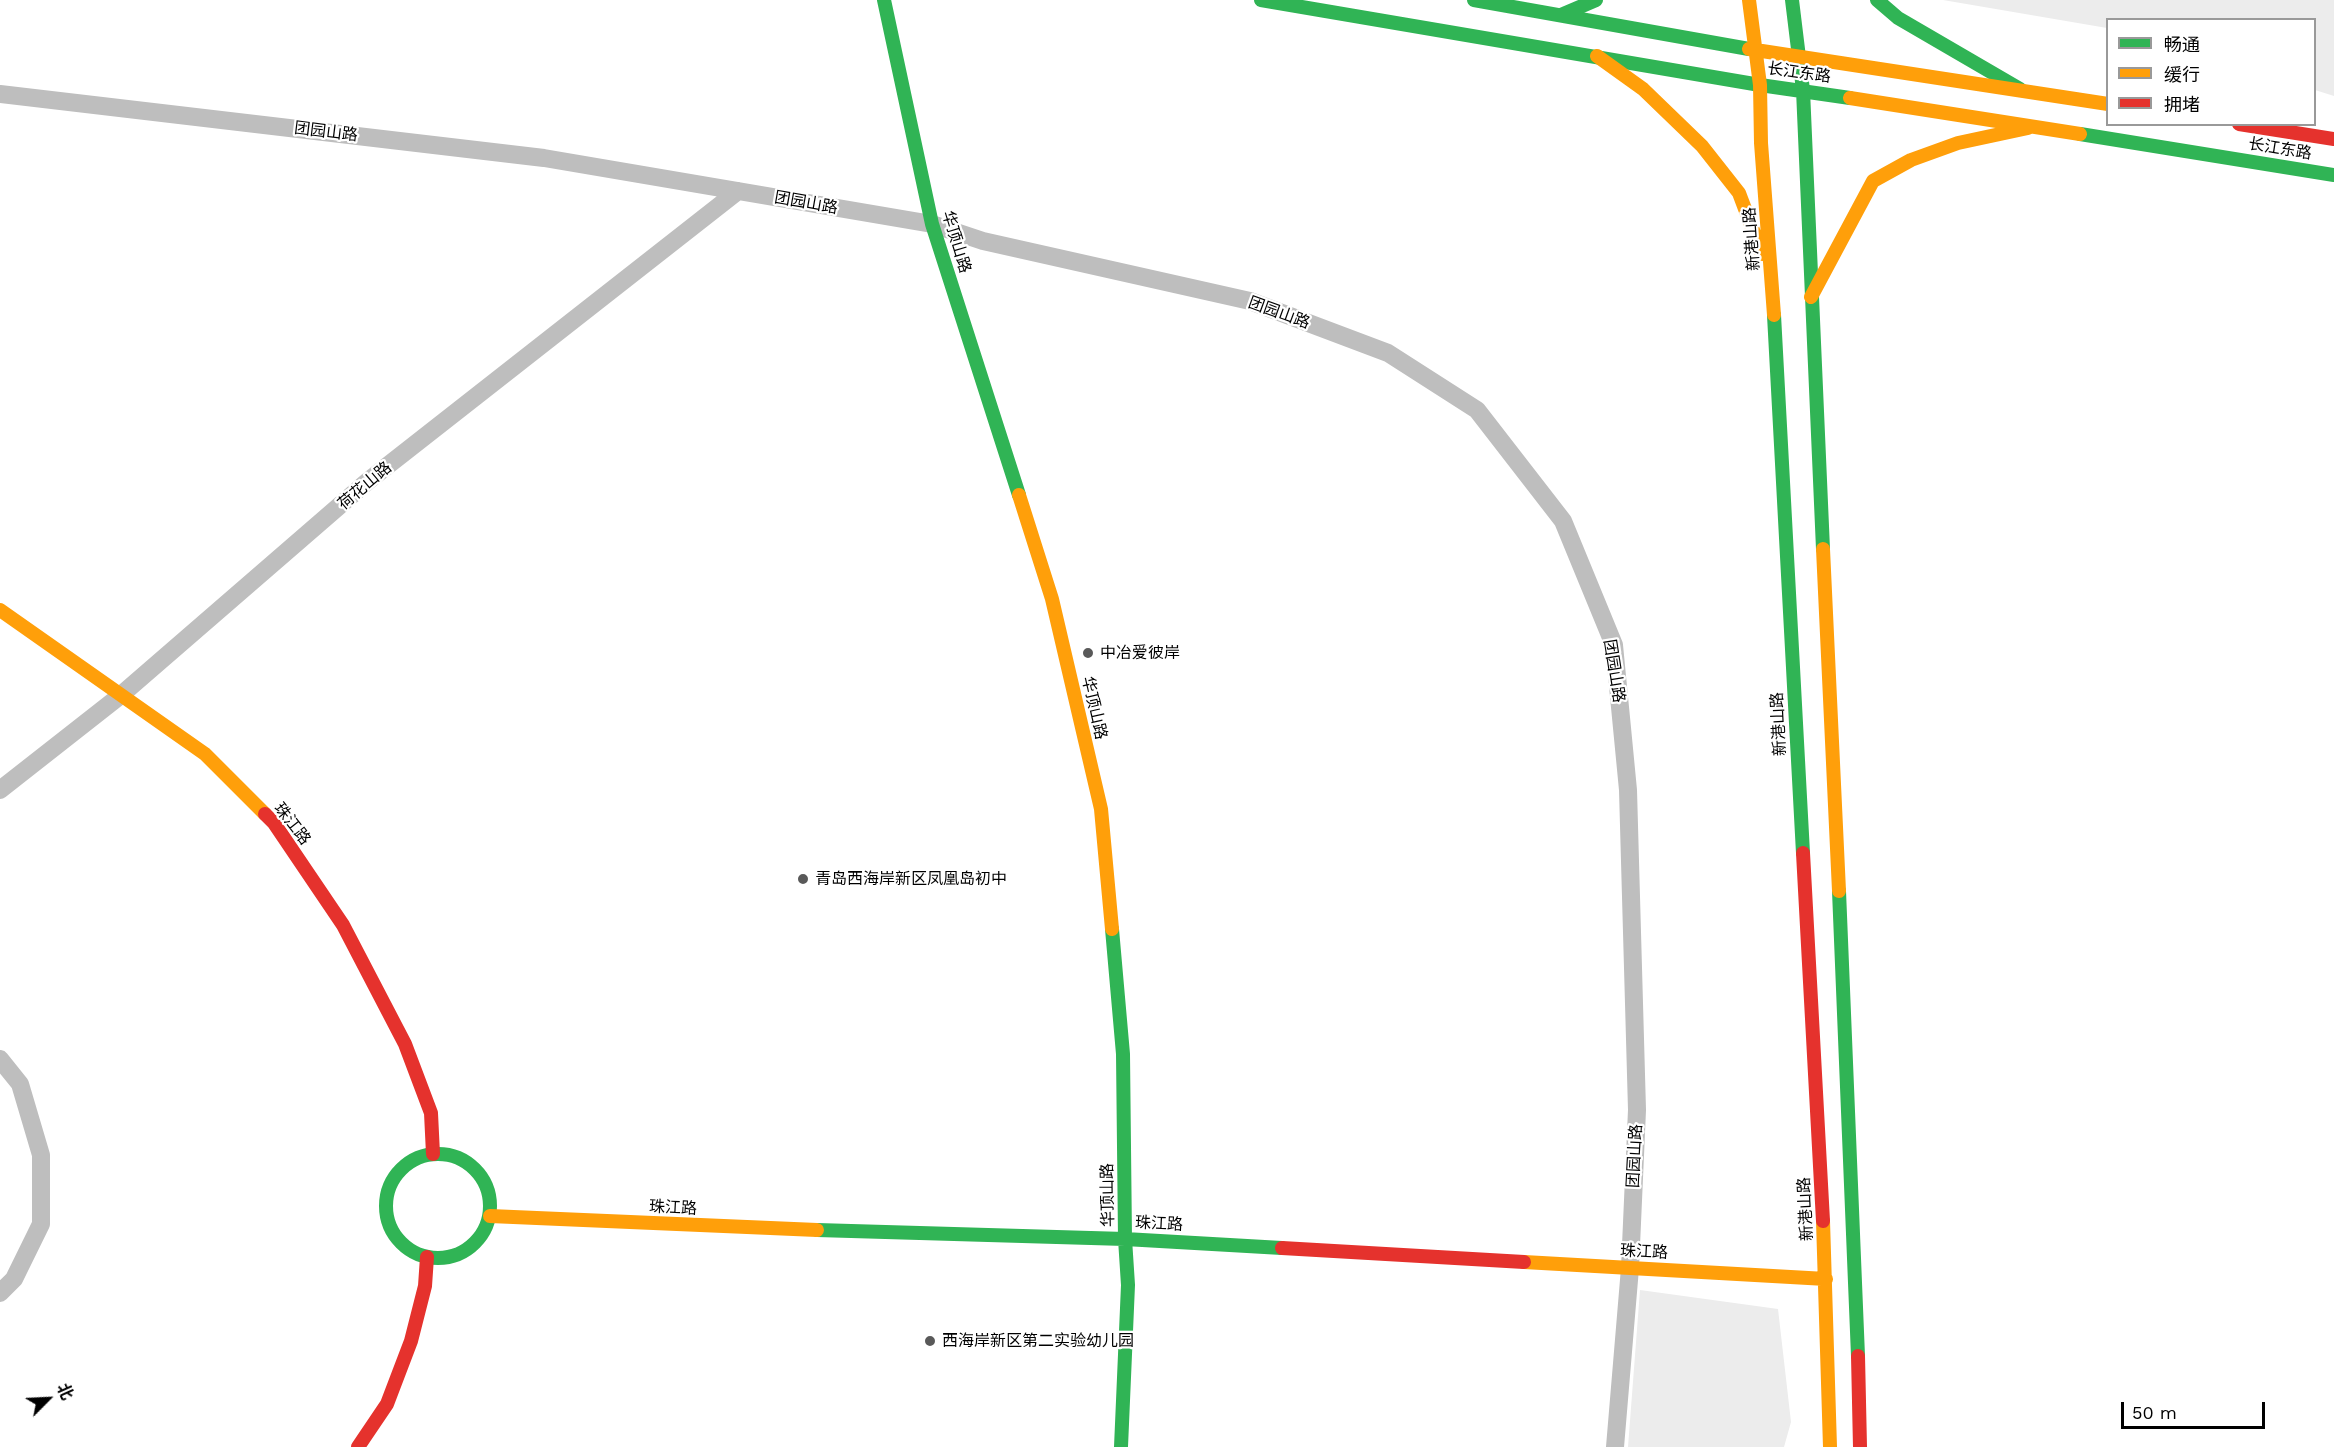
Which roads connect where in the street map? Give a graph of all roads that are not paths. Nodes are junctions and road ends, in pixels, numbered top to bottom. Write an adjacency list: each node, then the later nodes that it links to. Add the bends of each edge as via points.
1 (885, 0): 22 (main road, 华顶山路)
2 (1261, 0): 10 (main road, 长江东路)
3 (1474, 0): 8 (main road, 长江东路)
4 (1596, 0): 8 (main road)
5 (1749, 0): 9 (main road, 新港山路)
6 (1792, 0): 11 (main road)
7 (1877, 0): 14 (main road, via 1898,18)
8 (1561, 15): 9 (main road, 长江东路)
9 (1756, 50): 11 (main road, 长江东路); 12 (main road, 新港山路)
10 (1597, 56): 12 (main road, 长江东路); 23 (main road, via 1643,89 1702,146 1739,193)
11 (1800, 56): 13 (main road); 14 (main road, 长江东路)
12 (1760, 85): 13 (main road, 长江东路); 23 (main road, 新港山路)
13 (1803, 90): 18 (main road, 长江东路); 24 (main road)
14 (2023, 91): 16 (main road, 长江东路)
15 (0, 94): 21 (street, 团园山路, via 544,158)
16 (2106, 104)
17 (2252, 126): 19 (main road, 长江东路)
18 (2035, 127): 20 (main road, 长江东路); 24 (main road, via 1958,143 1911,160 1873,181)
19 (2334, 139)
20 (2334, 175)
21 (738, 191): 22 (street, 团园山路); 26 (street, 荷花山路, via 368,481)
22 (932, 224): 31 (main road, 华顶山路, via 1052,599 1101,808 1123,1054); 33 (street, 团园山路, via 983,241 1250,302 1388,353 1477,410 1563,521 1614,645 1628,789 1637,1110)
23 (1772, 281): 34 (main road, 新港山路)
24 (1810, 297): 40 (main road, via 1856,1278)
25 (0, 610): 26 (main road, 珠江路)
26 (121, 695): 27 (street, 荷花山路); 29 (main road, 珠江路, via 205,754 274,823 343,925 405,1044 431,1113)
27 (0, 790)
28 (0, 1059): 35 (street, via 20,1084 41,1155 41,1224 14,1279)
29 (433, 1154): 30 (main road, via 446,1154 472,1167 484,1181 490,1198); 32 (main road, via 416,1159 401,1170 387,1195 387,1214 393,1231 410,1250)
30 (490, 1216): 31 (main road, 珠江路); 32 (main road, via 471,1247 447,1258)
31 (1125, 1239): 33 (main road, 珠江路); 37 (main road, 华顶山路, via 1128,1285)
32 (427, 1257): 36 (main road, via 425,1286 411,1341 387,1404)
33 (1630, 1268): 34 (main road, 珠江路); 38 (street, 团园山路)
34 (1826, 1280): 39 (main road, 新港山路)
35 (0, 1293)
36 (358, 1447)
37 (1121, 1447)
38 (1615, 1447)
39 (1830, 1447)
40 (1860, 1447)

